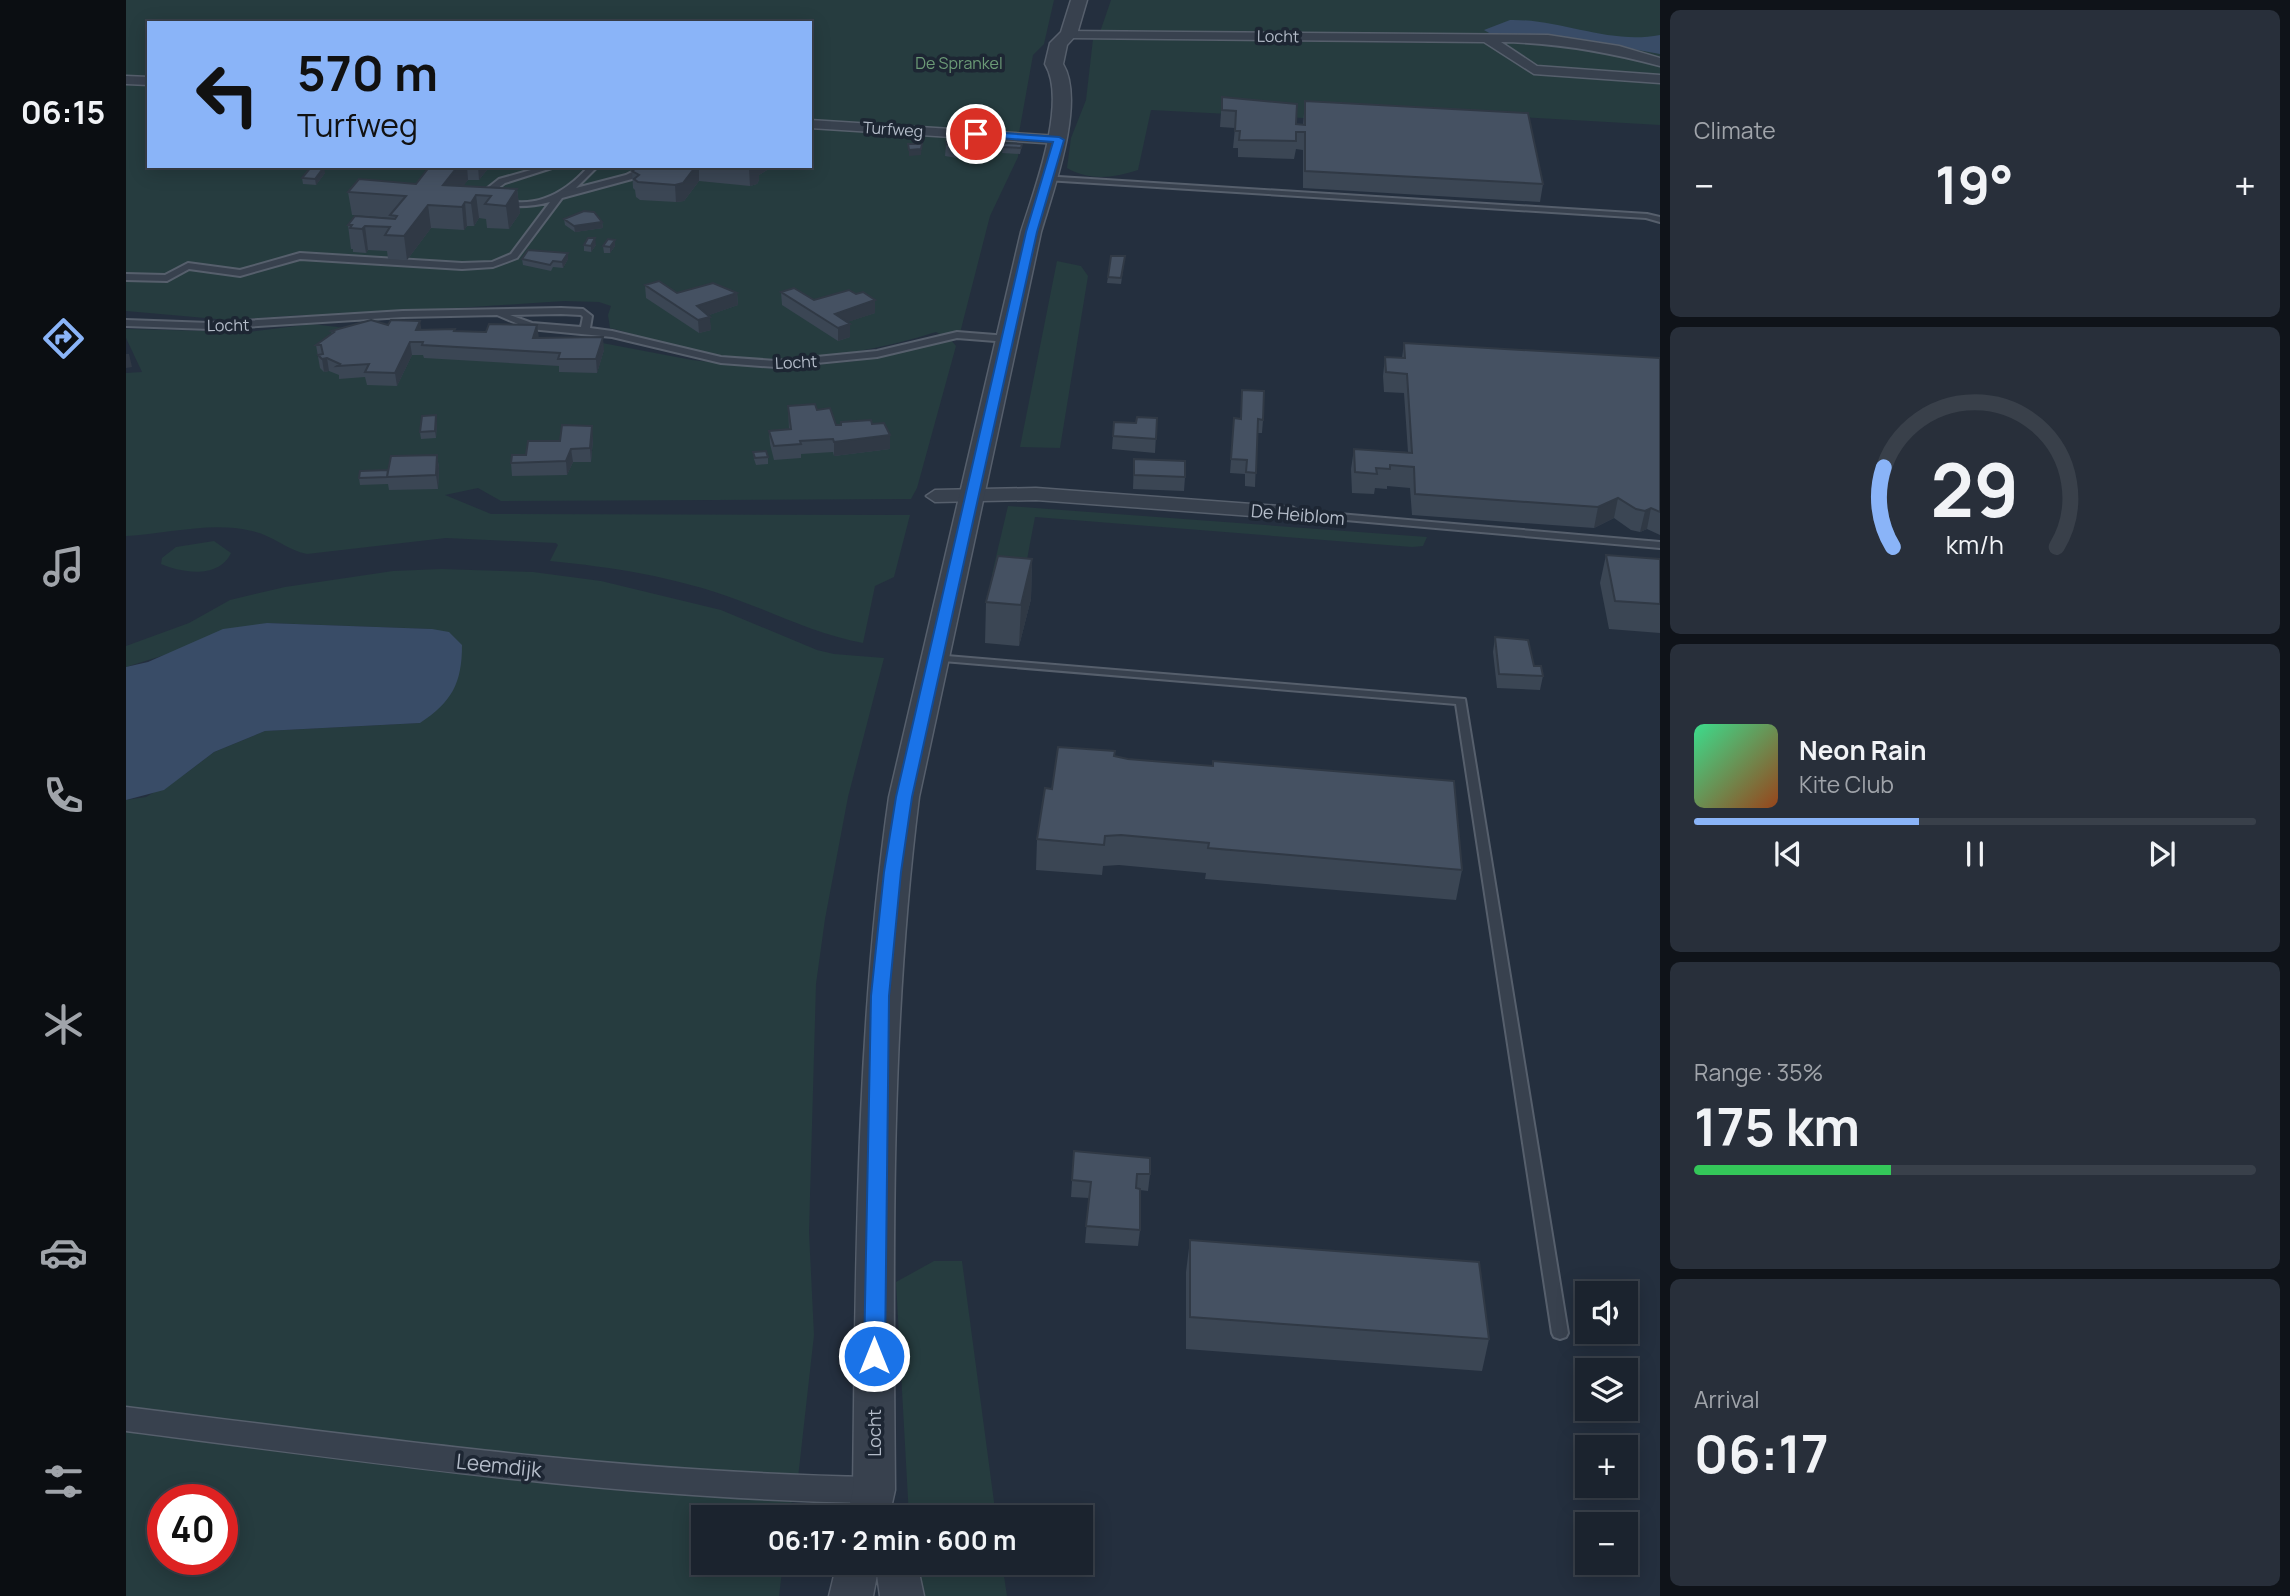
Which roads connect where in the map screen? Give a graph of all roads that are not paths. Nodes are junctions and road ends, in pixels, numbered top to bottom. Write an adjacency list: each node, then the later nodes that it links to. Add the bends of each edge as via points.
1 (1077, 1): 2 (street)
2 (1069, 34): 3 (street, Locht); 9 (street, Locht, via 1074,44 1069,65 1060,74)
3 (1486, 38): 4 (street, Locht, via 1548,39); 5 (street, via 1534,70)
4 (1660, 62)
5 (1660, 79)
6 (126, 80): 7 (street)
7 (147, 81)
8 (812, 124): 9 (street, Turfweg)
9 (1059, 140): 13 (street, Locht)
10 (546, 168): 14 (lane, via 510,177 484,194 498,201 528,203)
11 (592, 168): 14 (lane)
12 (647, 168): 14 (lane)
13 (1046, 178): 15 (lane); 20 (street, Locht)
14 (562, 195): 16 (lane, via 514,256 493,264 300,256 240,273 188,266 167,278)
15 (1660, 220)
16 (126, 277)
17 (496, 312): 18 (lane, Locht, via 210,326); 19 (lane, Locht, via 530,326); 19 (lane, Locht, via 583,312 588,316)
18 (127, 323)
19 (585, 330): 20 (lane, Locht, via 721,360 776,364 877,354 957,335)
20 (1008, 339): 21 (street, Locht)
21 (972, 495): 22 (street, De Heiblom); 23 (street, De Heiblom, via 1036,494); 25 (street, Locht)
22 (935, 496)
23 (1293, 513): 24 (lane, De Heiblom)
24 (1660, 545)
25 (935, 658): 26 (lane, via 1461,701); 29 (street, Locht, via 902,809 880,996)
26 (1560, 1333)
27 (126, 1419): 28 (street, Leemdijk, via 648,1481 804,1490)
28 (863, 1505)
29 (875, 1505)
30 (855, 1575): 32 (street)
31 (898, 1575): 33 (street)
32 (851, 1596)
33 (902, 1596)

